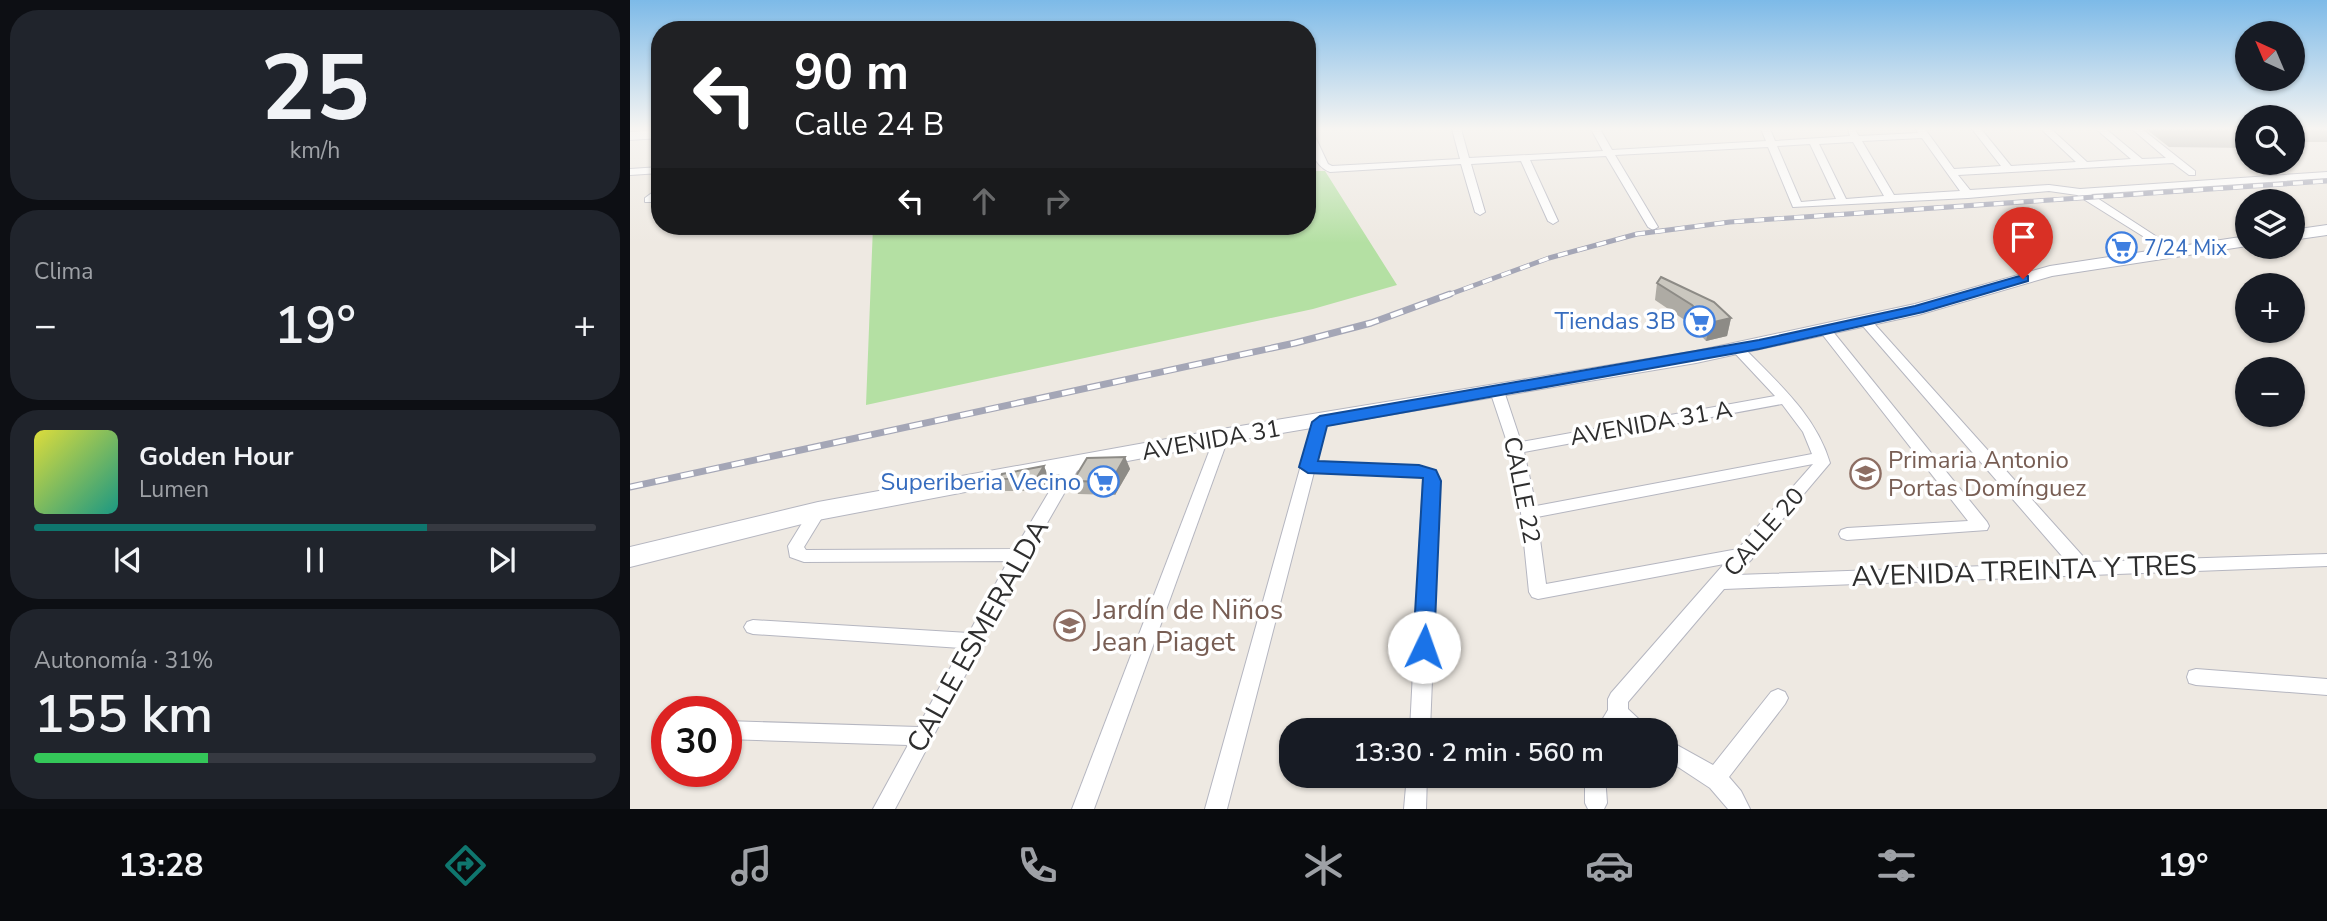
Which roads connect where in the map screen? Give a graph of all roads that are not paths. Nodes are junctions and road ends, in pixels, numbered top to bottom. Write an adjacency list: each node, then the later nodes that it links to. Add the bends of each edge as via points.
1 (1326, 167): 2 (street)
2 (1368, 167)
3 (1466, 167): 22 (street)
4 (1528, 167): 23 (street)
5 (1616, 167): 24 (street)
6 (1780, 167): 21 (street, via 1797,205)
7 (1826, 167): 21 (street)
8 (1872, 167): 20 (street)
9 (1949, 167): 15 (street)
10 (2051, 167): 12 (street)
11 (2183, 167): 16 (street)
12 (2008, 169): 15 (street)
13 (651, 171): 14 (street)
14 (630, 172)
15 (1953, 172): 19 (street)
16 (2192, 173)
17 (2327, 175): 18 (street)
18 (2080, 192): 19 (street, via 2049,188); 28 (street)
19 (1968, 195): 20 (street)
20 (1891, 199): 21 (street)
21 (1842, 202)
22 (1480, 212)
23 (1553, 221)
24 (1653, 227)
25 (2327, 230): 26 (street)
26 (2305, 233)
27 (2235, 243): 28 (street, AVENIDA 31)
28 (2174, 252): 29 (street, AVENIDA 31, via 2050,271)
29 (1866, 321): 30 (street, AVENIDA 31); 47 (street)
30 (1826, 331): 31 (street, AVENIDA 31); 42 (street, via 1981,526)
31 (1737, 349): 32 (street, AVENIDA 31); 33 (street)
32 (1497, 391): 34 (street, AVENIDA 31); 36 (street, CALLE 22)
33 (1785, 399): 36 (street, AVENIDA 31 A); 37 (street, via 1815,440)
34 (1320, 422): 35 (street, AVENIDA 31); 39 (street)
35 (1222, 436): 38 (street, AVENIDA 31); 66 (street)
36 (1517, 448): 41 (street, CALLE 22)
37 (1821, 457): 41 (street); 43 (street, CALLE 20, via 1820,468)
38 (1073, 464): 40 (street, AVENIDA 31); 44 (street, CALLE ESMERALDA)
39 (1308, 467): 55 (street, via 1430,475); 67 (street)
40 (818, 511): 44 (street, via 796,546 796,552 804,556); 45 (street, AVENIDA 31)
41 (1529, 513): 43 (street, CALLE 22, via 1538,592)
42 (1847, 534)
43 (1746, 554): 48 (street, CALLE 20)
44 (1020, 555): 50 (street, CALLE ESMERALDA)
45 (630, 557)
46 (2327, 560): 47 (street, AVENIDA TREINTA Y TRES)
47 (2083, 569): 48 (street, AVENIDA TREINTA Y TRES)
48 (1720, 582): 54 (street, CALLE 20, via 1618,699)
49 (753, 626): 50 (street)
50 (974, 641): 59 (street, CALLE ESMERALDA)
51 (2196, 677): 52 (street)
52 (2327, 687)
53 (1778, 698): 61 (street)
54 (1618, 712): 56 (street, CALLE 20); 57 (street)
55 (1420, 718)
56 (1614, 718)
57 (1623, 718)
58 (742, 730): 59 (street)
59 (923, 736): 65 (street, CALLE ESMERALDA)
60 (1678, 756): 61 (street)
61 (1715, 779): 69 (street, via 1734,797)
62 (1416, 788): 68 (street)
63 (1595, 788): 64 (street)
64 (1596, 803)
65 (884, 809)
66 (1083, 809)
67 (1216, 809)
68 (1415, 809)
69 (1739, 809)

